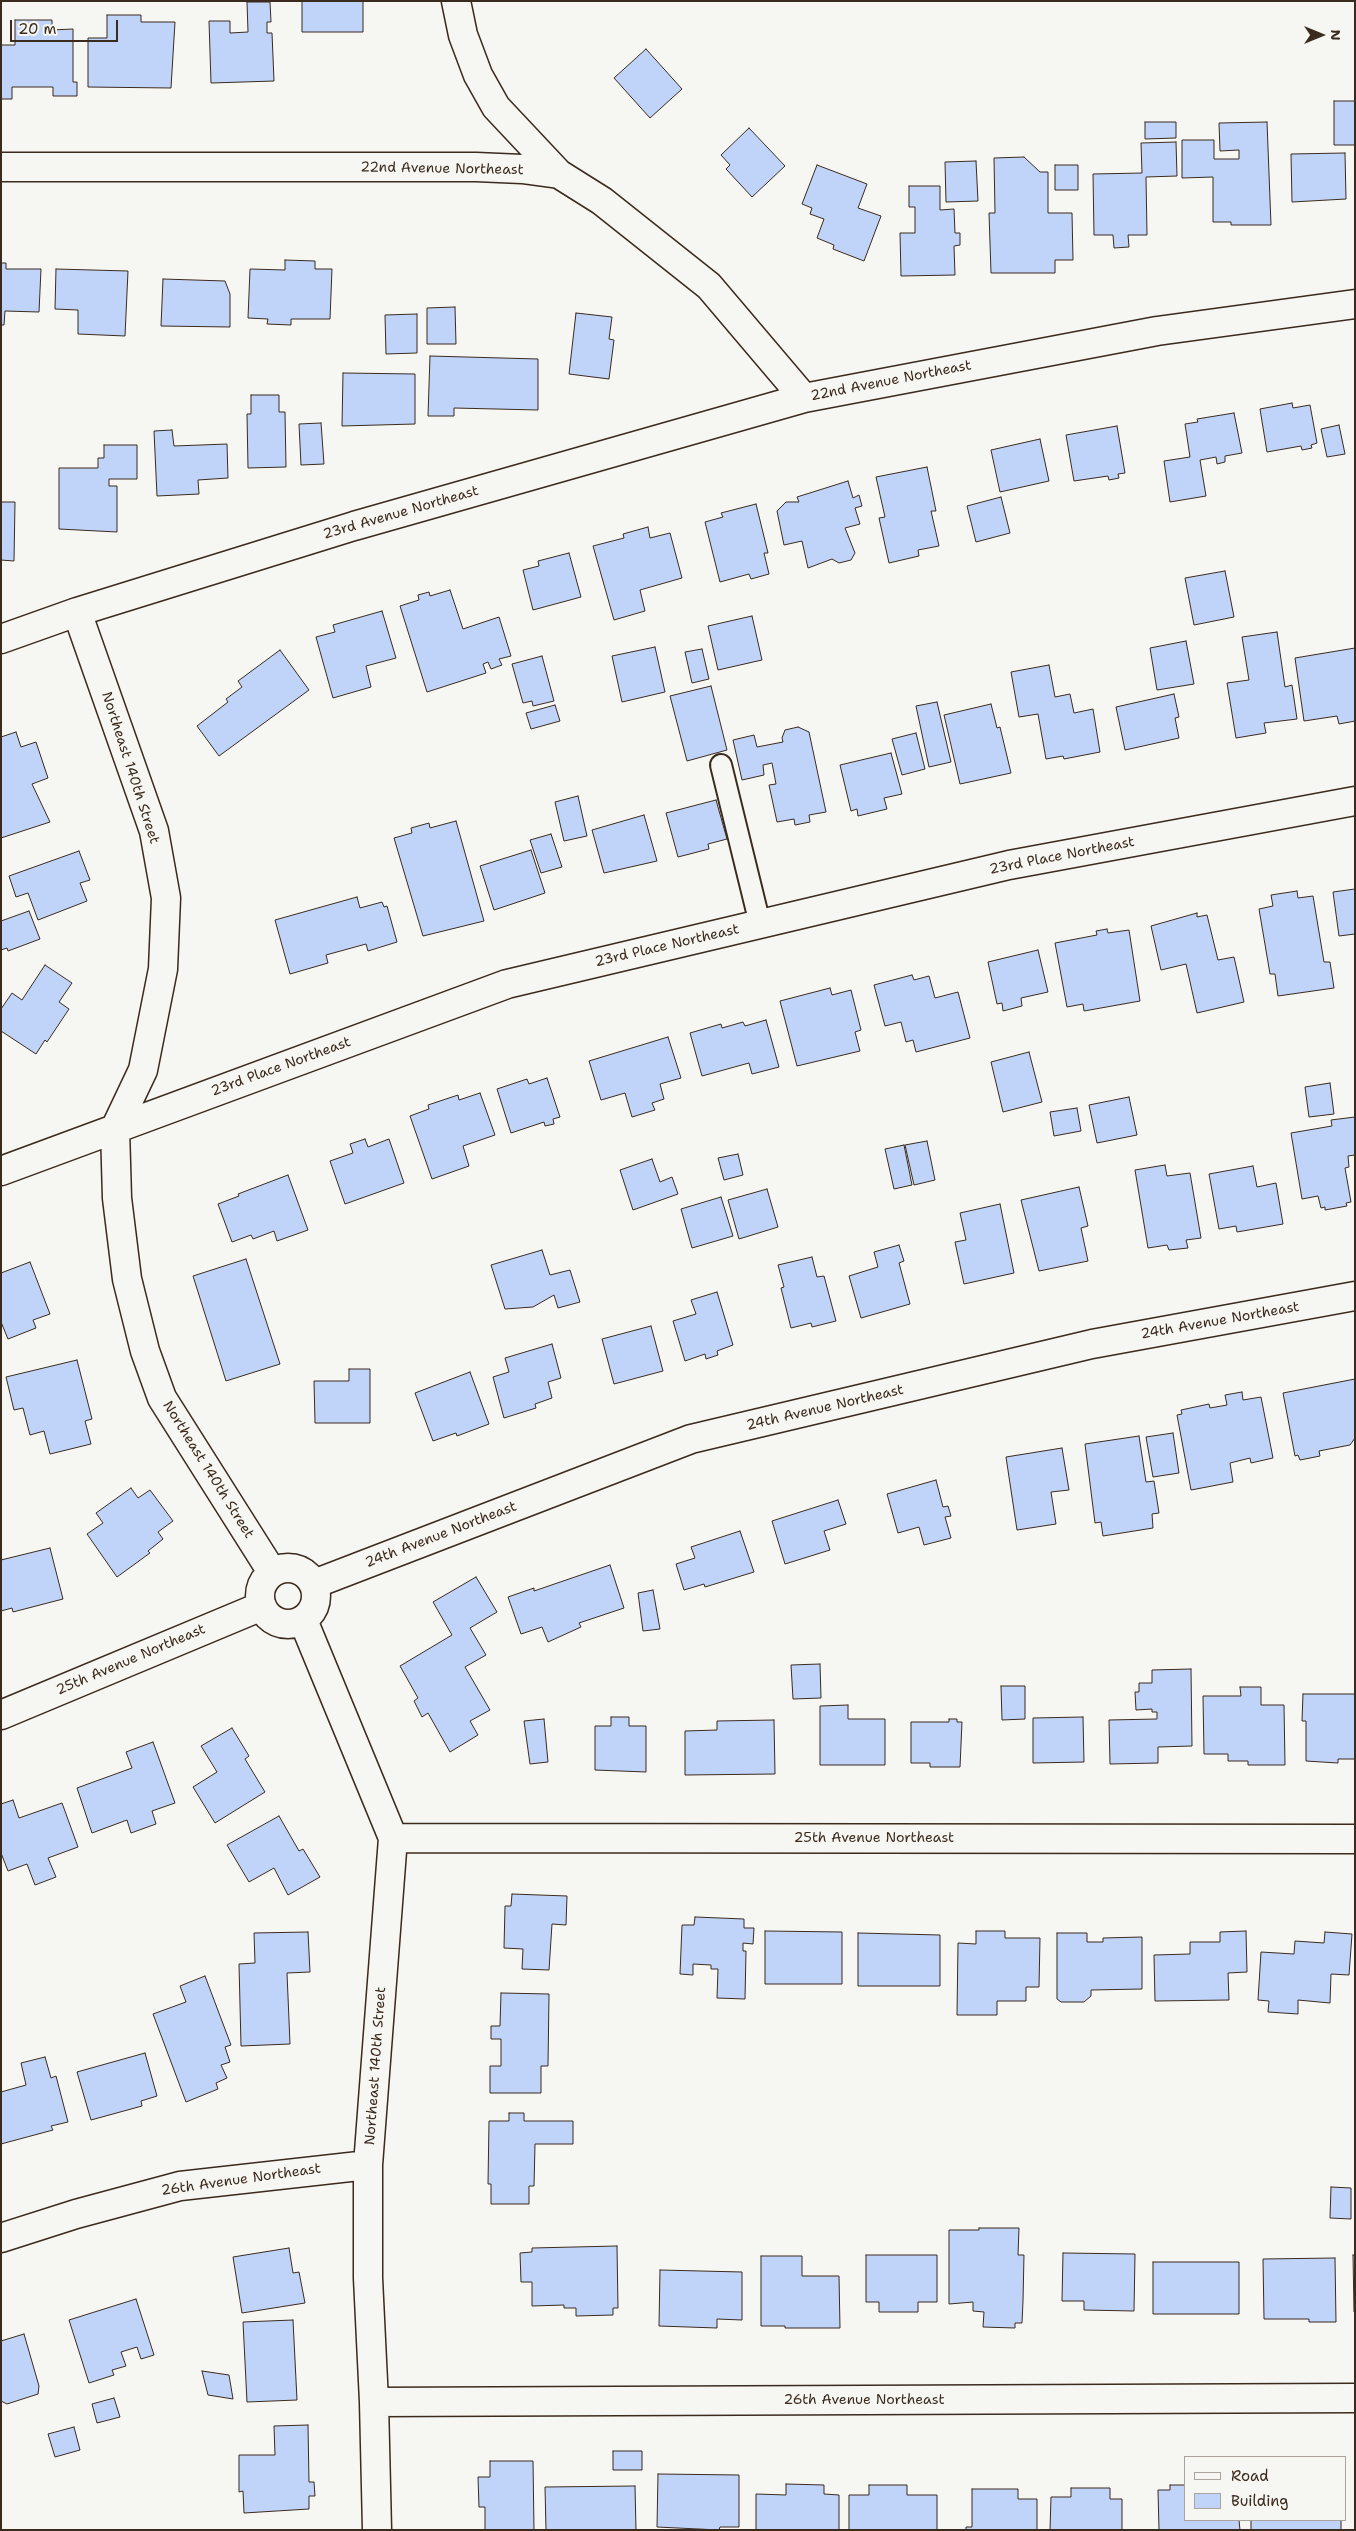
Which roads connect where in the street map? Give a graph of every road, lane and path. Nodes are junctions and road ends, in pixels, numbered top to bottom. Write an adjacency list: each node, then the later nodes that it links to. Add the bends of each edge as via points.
1 (456, 1): 3 (street, via 463,35 478,75 496,107)
2 (1, 167): 3 (street, 22nd Avenue Northeast, via 476,167)
3 (559, 174): 5 (street, 22nd Avenue Northeast, via 602,201 709,286)
4 (1355, 304): 5 (street, 22nd Avenue Northeast, via 1157,331)
5 (804, 398): 6 (street, 23rd Avenue Northeast, via 354,526)
6 (77, 612): 7 (street, 23rd Avenue Northeast); 11 (street, Northeast 140th Street, via 154,831 166,898 163,969 143,1070)
7 (1, 639)
8 (721, 765): 10 (lane)
9 (1355, 801): 10 (street, 23rd Place Northeast, via 1009,865)
10 (760, 924): 11 (street, 23rd Place Northeast, via 507,984)
11 (115, 1129): 12 (street, 23rd Place Northeast); 14 (street, Northeast 140th Street, via 117,1198 127,1279 145,1352 162,1398)
12 (1, 1171)
13 (1355, 1296): 15 (street, 24th Avenue Northeast, via 1092,1344 691,1440)
14 (272, 1572): 15 (street, via 286,1567 296,1568); 16 (street, via 262,1582 259,1591)
15 (314, 1584): 17 (street, via 314,1606)
16 (262, 1606): 17 (street, via 276,1622 286,1624); 18 (street, 25th Avenue Northeast)
17 (303, 1620): 19 (street, Northeast 140th Street)
18 (1, 1715)
19 (393, 1838): 20 (street, 25th Avenue Northeast); 21 (street, Northeast 140th Street)
20 (1355, 1839)
21 (368, 2165): 22 (street, 26th Avenue Northeast, via 172,2188); 24 (street, Northeast 140th Street, via 368,2278)
22 (1, 2238)
23 (1355, 2398): 24 (street, 26th Avenue Northeast)
24 (374, 2402): 25 (street, Northeast 140th Street)
25 (377, 2530)

